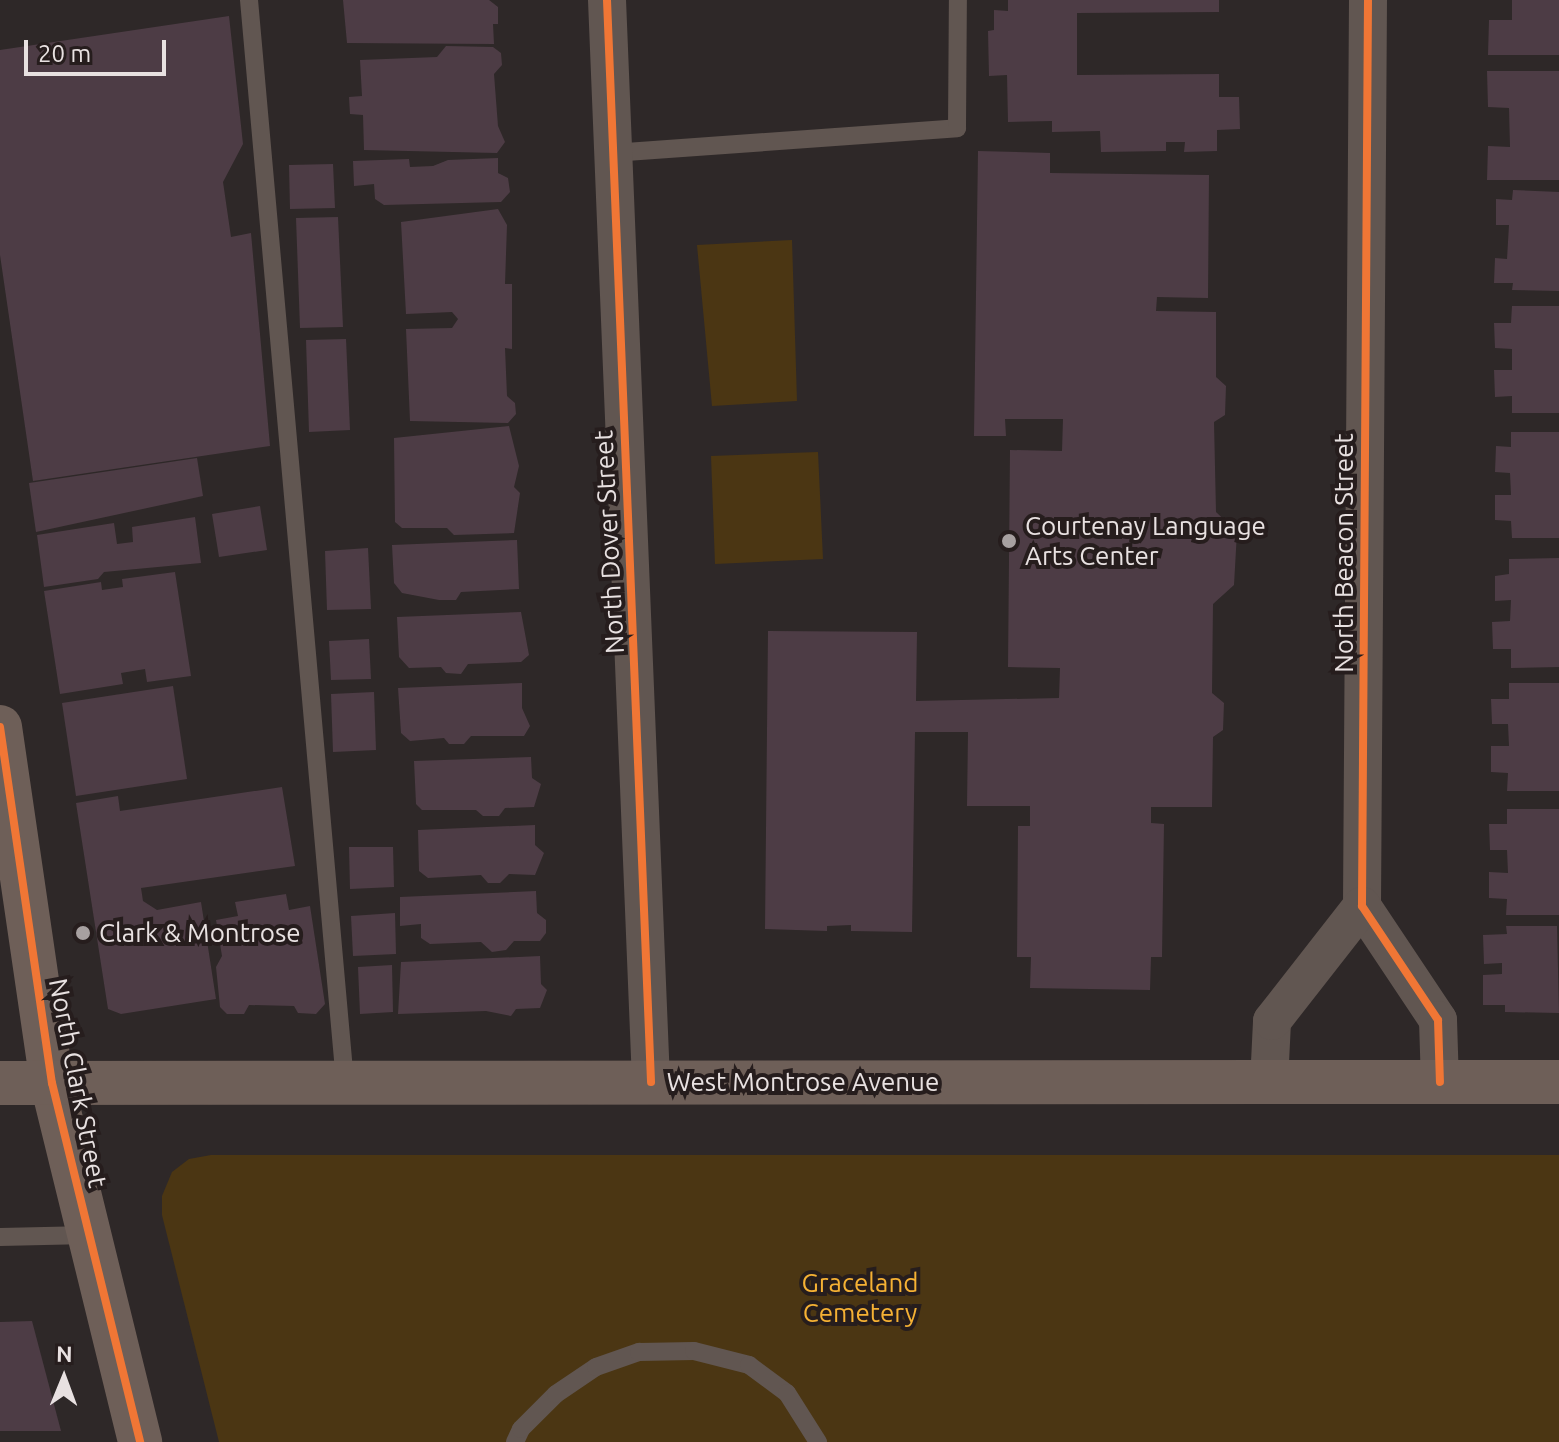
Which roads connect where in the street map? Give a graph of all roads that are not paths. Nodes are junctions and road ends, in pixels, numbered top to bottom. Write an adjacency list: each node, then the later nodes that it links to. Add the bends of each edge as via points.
1 (249, 0): 8 (lane)
2 (607, 0): 5 (street, North Dover Street)
3 (958, 0): 5 (lane, via 957,128)
4 (1368, 0): 7 (street, North Beacon Street)
5 (612, 153): 9 (street, North Dover Street)
6 (0, 727): 13 (main road, North Clark Street)
7 (1362, 906): 10 (street, via 1438,1020); 14 (street, via 1272,1021)
8 (345, 1082): 9 (main road, West Montrose Avenue); 13 (main road, West Montrose Avenue)
9 (651, 1082): 14 (main road, West Montrose Avenue)
10 (1440, 1082): 11 (main road, West Montrose Avenue); 14 (main road, West Montrose Avenue)
11 (1559, 1082)
12 (0, 1083): 13 (main road, West Montrose Avenue)
13 (52, 1083): 15 (main road, North Clark Street)
14 (1269, 1083)
15 (89, 1235): 16 (lane); 17 (main road, North Clark Street)
16 (0, 1237)
17 (140, 1442)
18 (515, 1442): 19 (lane, via 556,1394 596,1367 639,1352 680,1351 749,1365 787,1393)
19 (818, 1442)

